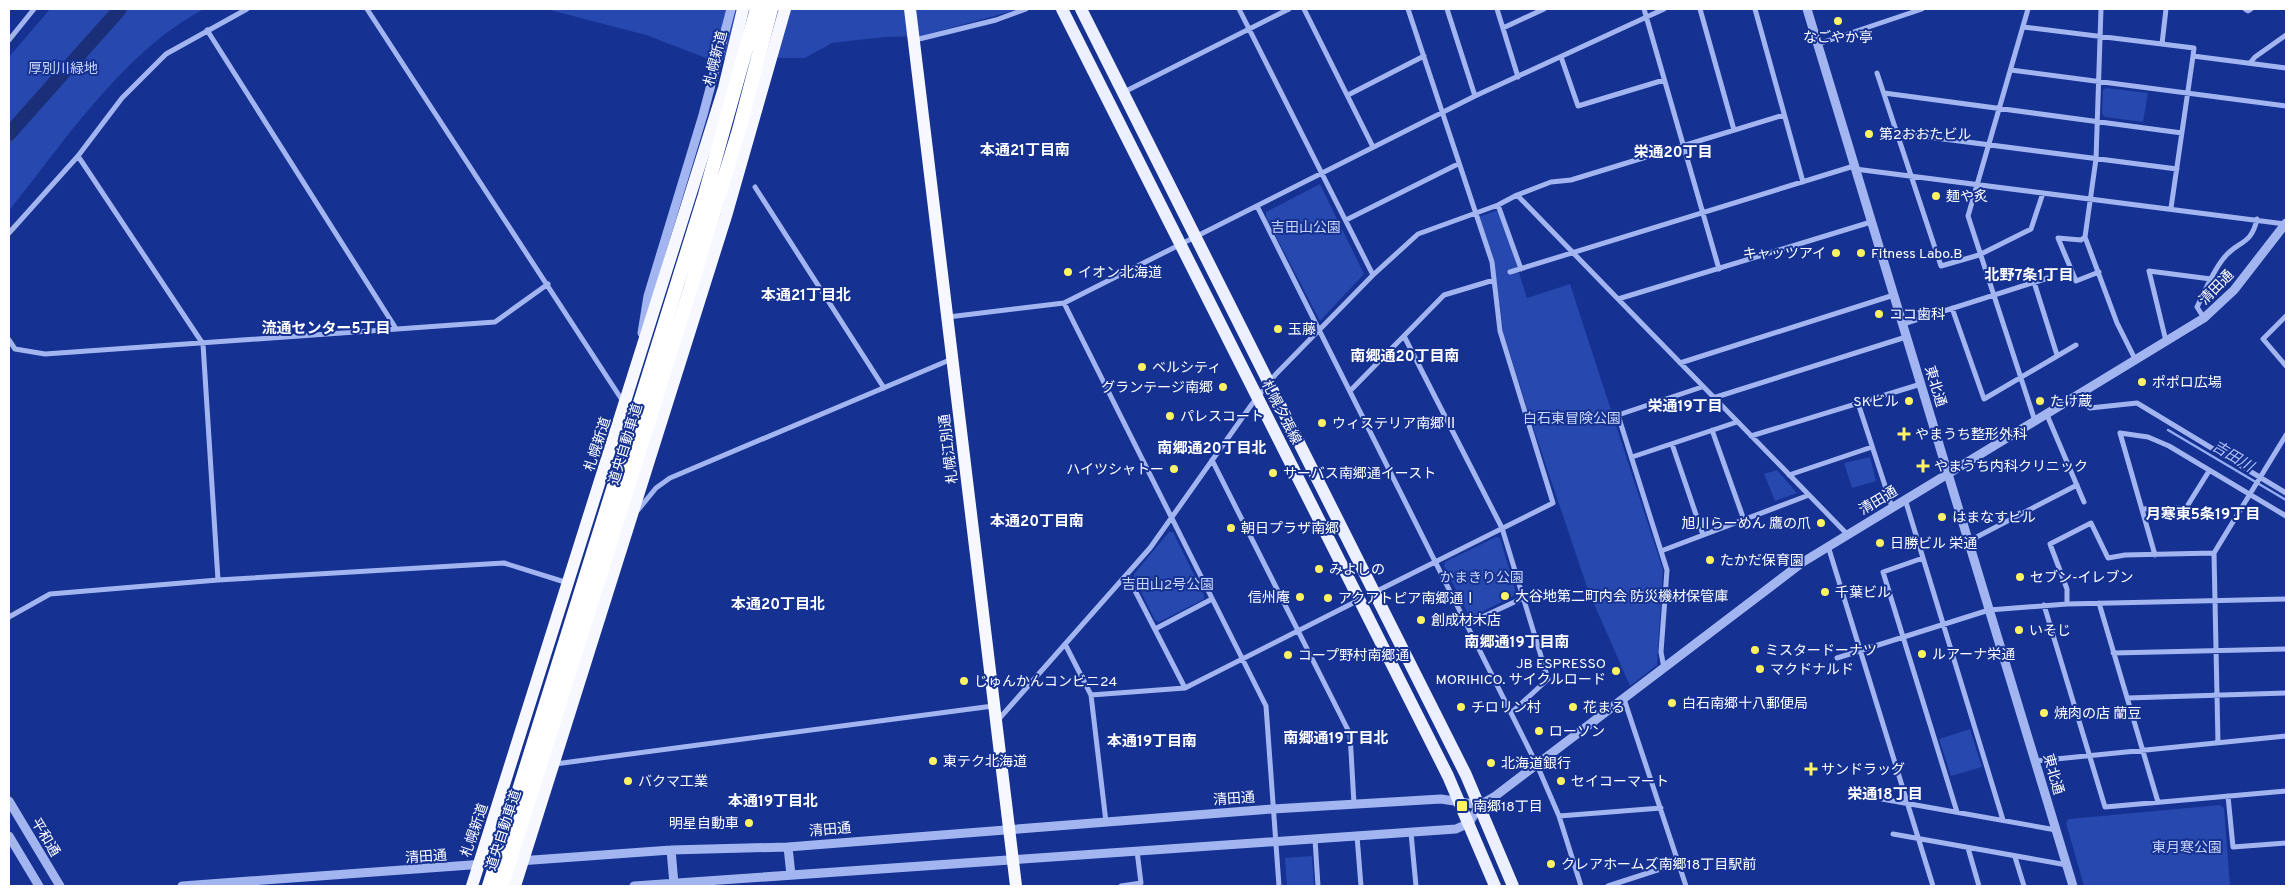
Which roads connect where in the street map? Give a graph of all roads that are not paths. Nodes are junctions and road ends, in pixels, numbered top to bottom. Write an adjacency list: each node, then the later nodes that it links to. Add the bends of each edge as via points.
1 (34, 9): 38 (street)
2 (247, 9): 35 (street)
3 (367, 9): 105 (street)
4 (731, 9): 128 (street, via 648,296)
5 (743, 9): 128 (highway, 札幌新道, via 724,88)
6 (758, 9): 264 (highway, 道央自動車道, bridge, via 703,204)
7 (771, 9): 265 (highway, 道央自動車道, bridge, via 739,130 694,278)
8 (785, 9): 165 (highway, via 726,216)
9 (910, 9): 39 (highway, 札幌江別通)
10 (1026, 9): 39 (street, via 996,20)
11 (1062, 9): 93 (main road, 札幌夕張線)
12 (1081, 9): 52 (main road, 札幌夕張線)
13 (1240, 9): 33 (street)
14 (1289, 9): 33 (street)
15 (1304, 9): 55 (street)
16 (1408, 9): 42 (street)
17 (1447, 9): 56 (street)
18 (1497, 9): 34 (street)
19 (1544, 9): 34 (street)
20 (1644, 9): 31 (street)
21 (1664, 9): 31 (street)
22 (1700, 9): 62 (street)
23 (1755, 9): 60 (street)
24 (1807, 9): 40 (street, 東北通)
25 (1922, 9): 40 (street)
26 (2028, 9): 32 (street)
27 (2101, 9): 37 (street)
28 (2166, 9): 41 (street)
29 (2245, 9): 30 (street)
30 (2251, 9)
31 (1647, 17): 44 (street); 50 (street)
32 (2024, 27): 37 (street); 47 (street)
33 (1249, 28): 52 (street); 73 (street)
34 (1503, 28): 49 (street)
35 (207, 30): 68 (street, via 166,54 122,98); 115 (street)
36 (2286, 35): 45 (street)
37 (2100, 37): 41 (street); 51 (street)
38 (9, 40)
39 (914, 40): 112 (highway, 札幌江別通)
40 (1818, 44): 71 (street, 東北通)
41 (2162, 44): 43 (street, via 2194,48)
42 (1424, 56): 55 (street); 59 (street)
43 (2194, 56): 45 (street); 53 (street)
44 (1561, 58): 49 (street); 50 (street, via 1578,106)
45 (2250, 63): 46 (street)
46 (2286, 68)
47 (2011, 70): 51 (street); 58 (street)
48 (1877, 73): 54 (street)
49 (1518, 77): 56 (street)
50 (1664, 80): 65 (street)
51 (2098, 82): 53 (street); 61 (street)
52 (1123, 92): 91 (main road, 札幌夕張線)
53 (2188, 93): 57 (street); 64 (street)
54 (1884, 94): 58 (street); 63 (street)
55 (1348, 95): 67 (street)
56 (1475, 96): 59 (street)
57 (2286, 106)
58 (1999, 108): 61 (street); 66 (street)
59 (1442, 113): 67 (street); 70 (street)
60 (1784, 115): 62 (street); 75 (street)
61 (2097, 121): 64 (street); 69 (street)
62 (1734, 130): 65 (street)
63 (1897, 133): 66 (street); 74 (street)
64 (2182, 133): 72 (street)
65 (1683, 146): 79 (street, via 1571,180 1551,182); 85 (street)
66 (1988, 146): 69 (street); 76 (street)
67 (1373, 147): 73 (street)
68 (78, 156): 90 (street); 121 (street)
69 (2096, 159): 72 (street); 80 (street)
70 (1458, 164): 84 (street); 87 (street)
71 (1855, 168): 74 (street); 75 (street); 88 (street, 東北通)
72 (2177, 169): 83 (street)
73 (1322, 173): 82 (street); 87 (street)
74 (1911, 175): 76 (street); 95 (street, via 1941,266)
75 (1803, 182): 85 (street)
76 (1976, 183): 78 (street); 95 (street, via 1968,216)
77 (756, 187): 133 (street)
78 (2043, 193): 80 (street); 95 (street, via 2031,229)
79 (1517, 195): 81 (street); 94 (street)
80 (2092, 199): 83 (street); 92 (street)
81 (1498, 205): 84 (street); 96 (street)
82 (1257, 206): 91 (street); 116 (street)
83 (2170, 208): 86 (street)
84 (1475, 212): 100 (street, via 1418,234); 103 (street, via 1492,262)
85 (1702, 214): 94 (street); 97 (street)
86 (2257, 219): 89 (street); 102 (street, via 2254,234 2223,258)
87 (1346, 220): 100 (street)
88 (1871, 222): 97 (street); 106 (street, 東北通)
89 (2286, 224): 113 (street, 清田通, via 2234,290)
90 (9, 233)
91 (1195, 237): 93 (street); 130 (main road, 札幌夕張線)
92 (2085, 237): 99 (street); 99 (street, via 2081,240 2058,238 2076,281)
93 (1181, 244): 109 (street); 135 (main road, 札幌夕張線)
94 (1574, 253): 96 (street); 108 (street)
95 (1980, 255): 107 (street)
96 (1521, 269): 98 (street)
97 (1719, 270): 108 (street)
98 (1510, 272)
99 (2099, 272): 125 (street, via 2117,323)
100 (1373, 275): 116 (street)
101 (2051, 277): 104 (street)
102 (2211, 279): 113 (street, via 2197,307); 120 (street, via 2149,271)
103 (1494, 280): 117 (street, via 1444,295); 166 (street, via 1500,332 1553,504)
104 (2034, 282): 107 (street); 123 (street)
105 (548, 284): 115 (street, via 495,322); 139 (street)
106 (1894, 295): 114 (street, 東北通); 126 (street)
107 (1992, 295): 110 (street); 129 (street)
108 (1618, 299): 126 (street)
109 (1064, 303): 112 (street); 163 (street)
110 (1952, 308): 114 (street); 129 (street, via 1984,399)
111 (2286, 316): 127 (street, via 2263,338)
112 (948, 317): 124 (highway, 札幌江別通)
113 (2204, 318): 120 (street, 清田通)
114 (1903, 324): 118 (street, 東北通)
115 (395, 327): 121 (street)
116 (1319, 330): 130 (street); 134 (street)
117 (1404, 336): 134 (street); 166 (street)
118 (1906, 337): 131 (street, 東北通); 137 (street)
119 (9, 340): 121 (street, via 15,350 45,354)
120 (2167, 342): 125 (street, 清田通)
121 (203, 344): 177 (street)
122 (2076, 345): 123 (street)
123 (2057, 355): 129 (street)
124 (952, 359): 133 (street); 210 (highway, 札幌江別通)
125 (2136, 361): 136 (street, 清田通)
126 (1680, 363): 132 (street)
127 (2286, 366)
128 (634, 375): 139 (highway, 札幌新道)
129 (2019, 377): 142 (street)
130 (1269, 383): 135 (street); 179 (main road, 札幌夕張線)
131 (1921, 384): 138 (street); 151 (street, 東北通)
132 (1702, 387): 137 (street); 148 (street, via 1618,414)
133 (884, 388): 165 (street, via 670,478 648,496)
134 (1350, 391): 175 (street)
135 (1257, 397): 149 (street); 184 (main road, 札幌夕張線)
136 (2076, 397): 140 (street, 清田通); 153 (street, via 2090,408 2137,403)
137 (1713, 398): 141 (street)
138 (1858, 403): 144 (street); 147 (street)
139 (625, 406): 178 (highway, 札幌新道)
140 (2046, 415): 142 (street, 清田通); 154 (street)
141 (1737, 422): 143 (street); 144 (street)
142 (2035, 422): 151 (street, 清田通)
143 (1712, 430): 146 (street); 164 (street)
144 (1751, 436): 152 (street)
145 (2285, 439): 153 (street)
146 (1672, 444): 148 (street); 168 (street)
147 (1872, 447): 152 (street); 160 (street)
148 (1632, 457): 171 (street)
149 (1212, 460): 163 (street); 194 (street)
150 (2209, 471): 155 (street); 161 (street, via 2186,508); 161 (street, via 2155,440 2120,433)
151 (1949, 474): 158 (street, 清田通); 169 (street, 東北通)
152 (1789, 475): 157 (street)
153 (2258, 479): 155 (street); 156 (street)
154 (2077, 485): 159 (street); 169 (street)
155 (2250, 493): 162 (street); 172 (street)
156 (2286, 493)
157 (1809, 495): 164 (street); 167 (street)
158 (1905, 499): 160 (street, 清田通); 174 (street)
159 (2084, 502)
160 (1892, 507): 167 (street, 清田通)
161 (2143, 510): 173 (street)
162 (2286, 516)
163 (1171, 519): 176 (street); 182 (street)
164 (1744, 520): 168 (street)
165 (629, 523): 180 (highway)
166 (1502, 528): 175 (street); 181 (street)
167 (1847, 534): 170 (street, 清田通)
168 (1703, 535): 171 (street)
169 (1969, 542): 189 (street, 東北通)
170 (1828, 546): 198 (street); 203 (street, 清田通)
171 (1661, 551): 203 (street, via 1667,570 1661,652)
172 (2214, 553): 173 (street); 185 (street)
173 (2155, 555): 187 (street, via 2108,558 2091,523 2050,544 2067,589)
174 (1924, 558): 192 (street); 195 (street, via 1883,572)
175 (1437, 562): 179 (street); 191 (street)
176 (1127, 575): 193 (street); 196 (street)
177 (218, 580): 178 (street, via 504,563); 190 (street, via 50,594)
178 (568, 583): 180 (street); 255 (highway, 札幌新道)
179 (1375, 593): 228 (main road, 札幌夕張線)
180 (606, 594): 218 (highway)
181 (1523, 598): 191 (street); 211 (street, via 1548,679)
182 (1212, 599): 193 (street); 202 (street)
183 (2286, 599): 185 (street)
184 (1360, 600): 194 (street); 223 (main road, 札幌夕張線)
185 (2216, 600): 186 (street); 199 (street)
186 (2099, 603): 187 (street); 200 (street)
187 (2067, 604): 188 (street)
188 (2044, 605): 189 (street); 216 (street)
189 (1989, 610): 192 (street); 217 (street, 東北通)
190 (9, 617)
191 (1467, 624): 211 (street)
192 (1944, 625): 195 (street); 233 (street)
193 (1155, 629): 204 (street)
194 (1298, 631): 202 (street); 226 (street, via 1350,734)
195 (1903, 637): 198 (street); 231 (street)
196 (1065, 644): 206 (street); 212 (street)
197 (2286, 649): 199 (street)
198 (1860, 651): 201 (street); 227 (street)
199 (2216, 651): 200 (street); 207 (street)
200 (2113, 653): 209 (street)
201 (1837, 658)
202 (1242, 659): 204 (street); 229 (street, via 1266,706)
203 (1664, 668): 208 (street, 清田通)
204 (1185, 688): 206 (street)
205 (2286, 693): 207 (street)
206 (1090, 694): 234 (street)
207 (2216, 694): 209 (street); 214 (street)
208 (1627, 696): 219 (street, 清田通); 230 (street)
209 (2127, 698): 215 (street)
210 (994, 706): 212 (highway, 札幌江別通); 218 (street)
211 (1511, 713): 219 (street)
212 (996, 722): 236 (highway, 札幌江別通)
213 (2286, 736): 214 (street)
214 (2218, 743): 215 (street)
215 (2143, 749): 216 (street); 225 (street)
216 (2089, 755): 217 (street); 225 (street, via 2105,807)
217 (2036, 761): 237 (street, 東北通)
218 (553, 764): 252 (highway)
219 (1537, 765): 228 (street, 清田通); 232 (street)
220 (2286, 791): 221 (street)
221 (2228, 796): 225 (street); 245 (street, via 2232,847)
222 (1882, 798): 227 (street)
223 (1459, 800): 226 (street, 清田通); 228 (street, 清田通); 235 (main road, 札幌夕張線)
224 (9, 801): 261 (street, 平和通)
225 (2158, 802)
226 (1354, 804): 229 (street, 清田通)
227 (1908, 804): 231 (street); 242 (street)
228 (1480, 805): 235 (street, 清田通); 274 (main road, 札幌夕張線)
229 (1273, 808): 234 (street, 清田通); 244 (street)
230 (1661, 808): 232 (street); 253 (street)
231 (1957, 812): 233 (street)
232 (1559, 816): 275 (street)
233 (2003, 820): 237 (street)
234 (1106, 822): 236 (street, 清田通)
235 (1469, 824): 238 (street, via 1456,829); 259 (main road, 札幌夕張線)
236 (1009, 828): 246 (street, 清田通); 251 (highway, 札幌江別通)
237 (2056, 830): 254 (street, 東北通)
238 (1411, 833): 241 (street); 273 (street)
239 (1893, 834): 242 (street)
240 (9, 836): 260 (street)
241 (1356, 836): 243 (street); 272 (street)
242 (1919, 839): 247 (street); 279 (street)
243 (1315, 840): 244 (street); 271 (street)
244 (1275, 842): 249 (street); 270 (street)
245 (2286, 843)
246 (788, 847): 248 (street, 清田通); 256 (street)
247 (1968, 848): 250 (street); 280 (street)
248 (671, 850): 252 (street, 清田通); 258 (street)
249 (1137, 851): 251 (street); 269 (street, via 1141,882)
250 (2015, 857): 254 (street); 281 (street)
251 (1012, 859): 256 (street); 268 (highway, 札幌江別通)
252 (523, 860): 255 (street, 清田通); 266 (highway)
253 (1679, 864): 257 (street); 278 (street)
254 (2067, 865): 282 (street, 東北通)
255 (478, 866): 262 (street, 清田通); 263 (highway, 札幌新道)
256 (791, 875): 258 (street)
257 (1632, 879): 276 (street); 277 (street)
258 (674, 884): 267 (street)
259 (1491, 884)
260 (38, 886)
261 (60, 886)
262 (182, 886)
263 (472, 886)
264 (488, 886)
265 (502, 886)
266 (515, 886)
267 (634, 886)
268 (1016, 886)
269 (1121, 886)
270 (1279, 886)
271 (1318, 886)
272 (1361, 886)
273 (1416, 886)
274 (1513, 886)
275 (1581, 886)
276 (1608, 886)
277 (1634, 886)
278 (1686, 886)
279 (1933, 886)
280 (1979, 886)
281 (2024, 886)
282 (2073, 886)

